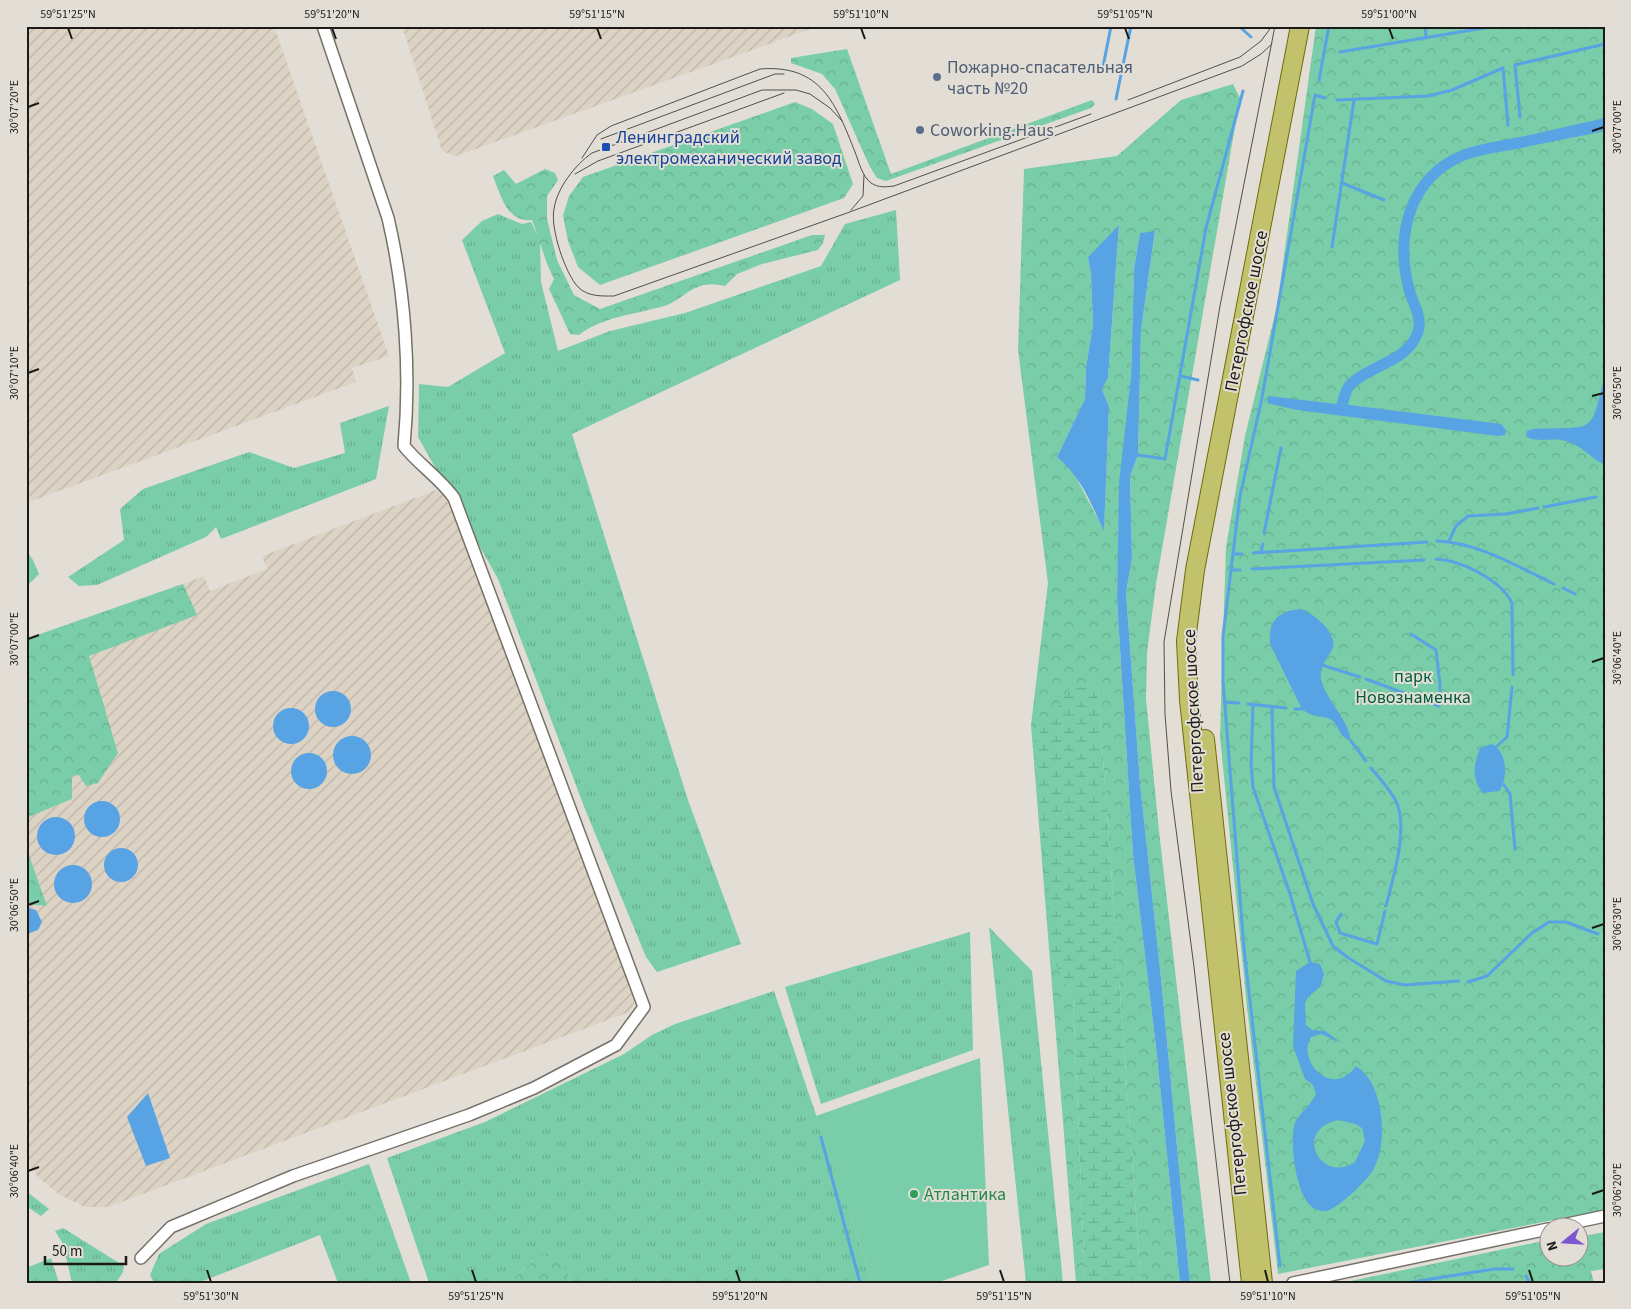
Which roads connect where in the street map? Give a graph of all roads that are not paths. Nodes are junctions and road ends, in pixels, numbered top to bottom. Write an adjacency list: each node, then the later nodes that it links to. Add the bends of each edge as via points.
1 (322, 26): 7 (street, via 388,218 395,248 405,343 404,446 454,498 644,1007 616,1045 534,1088 451,1121 293,1176 171,1227)
2 (1300, 26): 8 (main road, Петергофское шоссе, via 1195,570 1186,641 1196,771)
3 (1311, 26): 9 (main road, Петергофское шоссе, via 1216,522 1198,637 1201,705)
4 (1605, 1216): 5 (street)
5 (1588, 1220)
6 (1538, 1231): 10 (street)
7 (141, 1258)
8 (1251, 1283)
9 (1263, 1283)
10 (1293, 1283)

